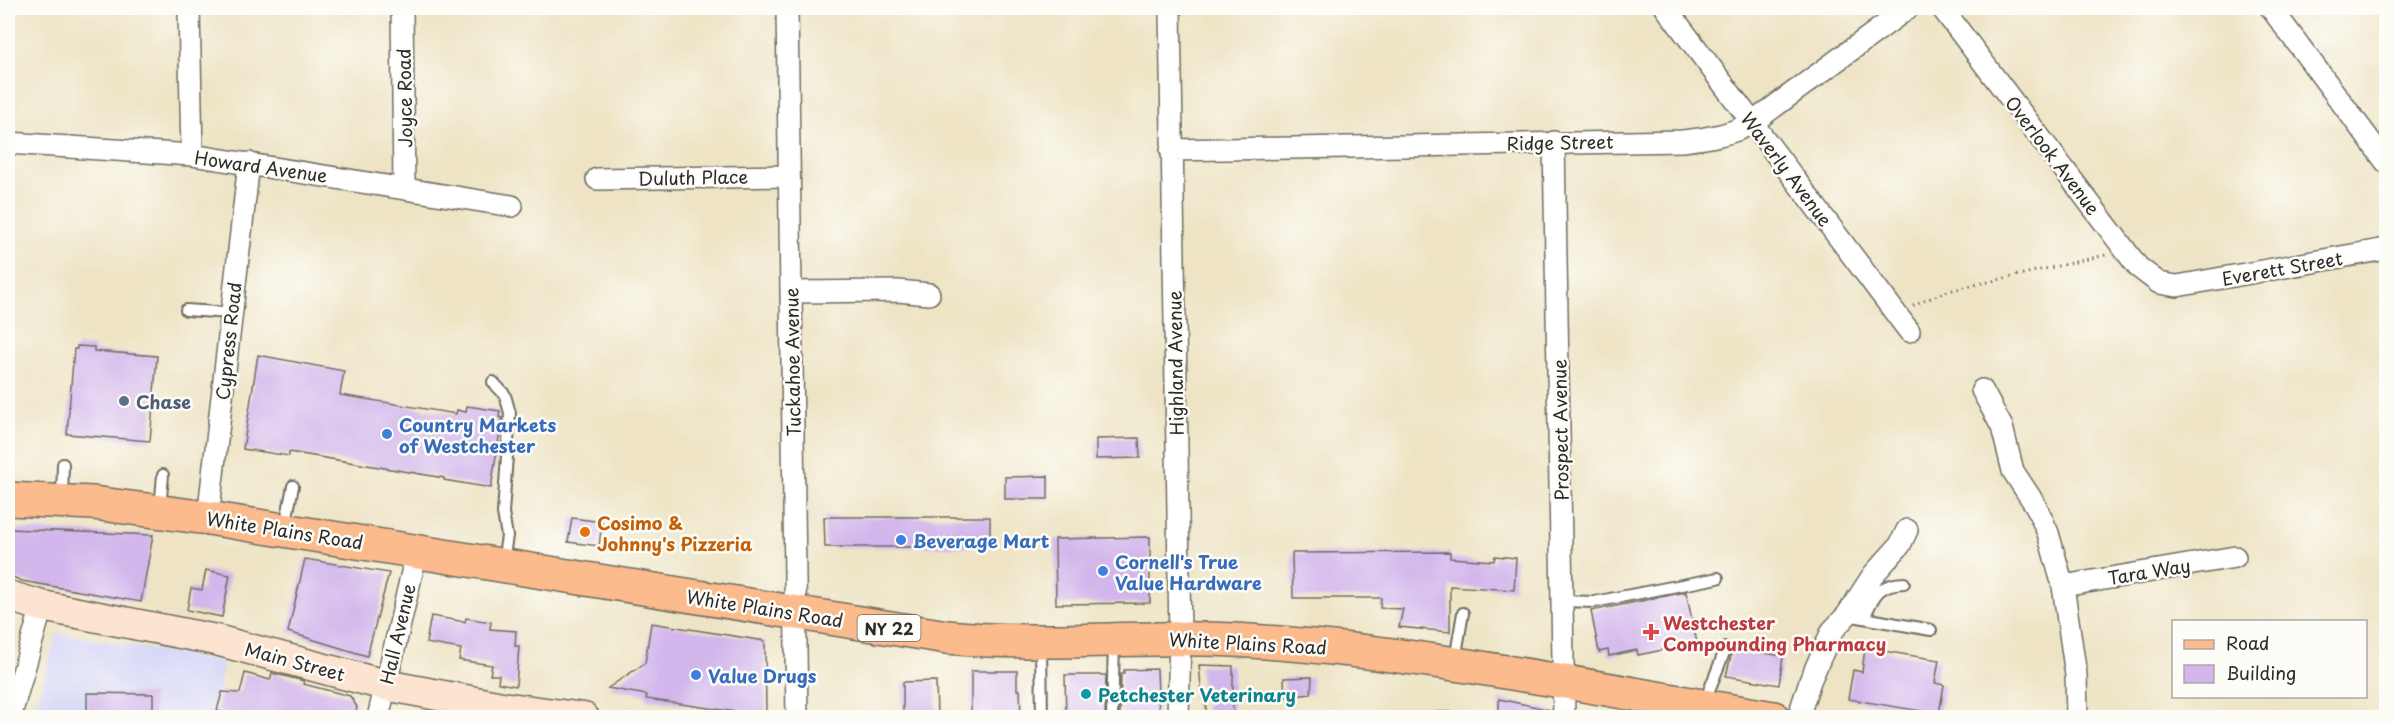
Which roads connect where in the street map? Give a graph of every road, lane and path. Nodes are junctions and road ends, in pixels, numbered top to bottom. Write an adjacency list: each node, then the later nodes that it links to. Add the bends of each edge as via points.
1 (189, 8): 13 (street)
2 (402, 8): 18 (street, Joyce Road)
3 (787, 8): 16 (street, Tuckahoe Avenue)
4 (1170, 8): 12 (street, Highland Avenue)
5 (1666, 8): 9 (street, Waverly Avenue)
6 (1908, 8): 9 (street, Ridge Street)
7 (1942, 8): 21 (street, Overlook Avenue)
8 (2271, 8): 14 (street)
9 (1752, 123): 10 (street, Ridge Street, via 1735,132 1683,141); 27 (street, Waverly Avenue)
10 (1554, 142): 12 (street, Ridge Street); 47 (street, Prospect Avenue)
11 (8, 143): 13 (street, Howard Avenue)
12 (1171, 150): 53 (street, Highland Avenue)
13 (192, 155): 15 (street, Howard Avenue)
14 (2386, 162)
15 (249, 163): 18 (street, Howard Avenue); 26 (street, Cypress Road)
16 (789, 176): 17 (street, Duluth Place); 23 (street, Tuckahoe Avenue)
17 (597, 179)
18 (404, 188): 19 (street, Howard Avenue)
19 (512, 206)
20 (2386, 249): 22 (street, Everett Street)
21 (2125, 251): 22 (street, Overlook Avenue, via 2148,276 2159,283); 27 (path, via 1944,292)
22 (2177, 286)
23 (792, 292): 24 (street); 49 (street, Tuckahoe Avenue)
24 (929, 294)
25 (186, 310): 26 (lane)
26 (231, 313): 37 (street, Cypress Road)
27 (1895, 313): 28 (street, Waverly Avenue)
28 (1909, 331)
29 (493, 382): 42 (lane, via 504,395 510,413 503,513 507,536)
30 (1982, 390): 45 (street, via 2002,427 2013,471 2048,533)
31 (63, 464): 35 (lane)
32 (163, 475): 36 (lane)
33 (293, 486): 38 (lane)
34 (8, 499): 35 (main road, White Plains Road / NY 22)
35 (62, 502): 36 (main road, White Plains Road / NY 22)
36 (159, 512): 37 (main road, White Plains Road / NY 22)
37 (208, 518): 38 (main road, White Plains Road / NY 22)
38 (285, 530): 40 (main road, White Plains Road / NY 22)
39 (1907, 530): 51 (street, via 1900,545 1873,575)
40 (417, 551): 42 (main road, White Plains Road / NY 22); 59 (street, Hall Avenue)
41 (2235, 557): 45 (street, Tara Way)
42 (502, 565): 49 (main road, White Plains Road / NY 22)
43 (1718, 578): 47 (lane, via 1594,602)
44 (1904, 583): 51 (lane, via 1876,592)
45 (2063, 586): 73 (street, via 2076,675)
46 (8, 596): 48 (street, Main Street)
47 (1563, 601): 58 (street, Prospect Avenue)
48 (42, 606): 59 (street, Main Street, via 206,638); 62 (street)
49 (795, 612): 55 (main road, White Plains Road / NY 22, via 947,637); 64 (street, Tuckahoe Avenue)
50 (1463, 613): 57 (lane)
51 (1856, 616): 52 (lane); 72 (street, via 1832,631)
52 (1931, 630)
53 (1180, 638): 54 (main road, White Plains Road / NY 22); 57 (main road, White Plains Road / NY 22, via 1249,640); 67 (street, Highland Avenue)
54 (1114, 640): 55 (main road, White Plains Road / NY 22); 66 (lane)
55 (1041, 642): 65 (lane)
56 (1726, 648): 60 (lane)
57 (1454, 663): 58 (main road, White Plains Road / NY 22)
58 (1563, 683): 60 (main road, White Plains Road / NY 22); 70 (street, Prospect Avenue)
59 (386, 685): 61 (street, Main Street); 63 (street, Hall Avenue)
60 (1703, 706): 71 (main road, White Plains Road / NY 22)
61 (565, 716)
62 (10, 717)
63 (378, 717)
64 (796, 717)
65 (1042, 717)
66 (1112, 717)
67 (1179, 717)
68 (1441, 717): 69 (lane)
69 (1477, 717)
70 (1564, 717)
71 (1774, 717)
72 (1798, 717)
73 (2077, 717)

